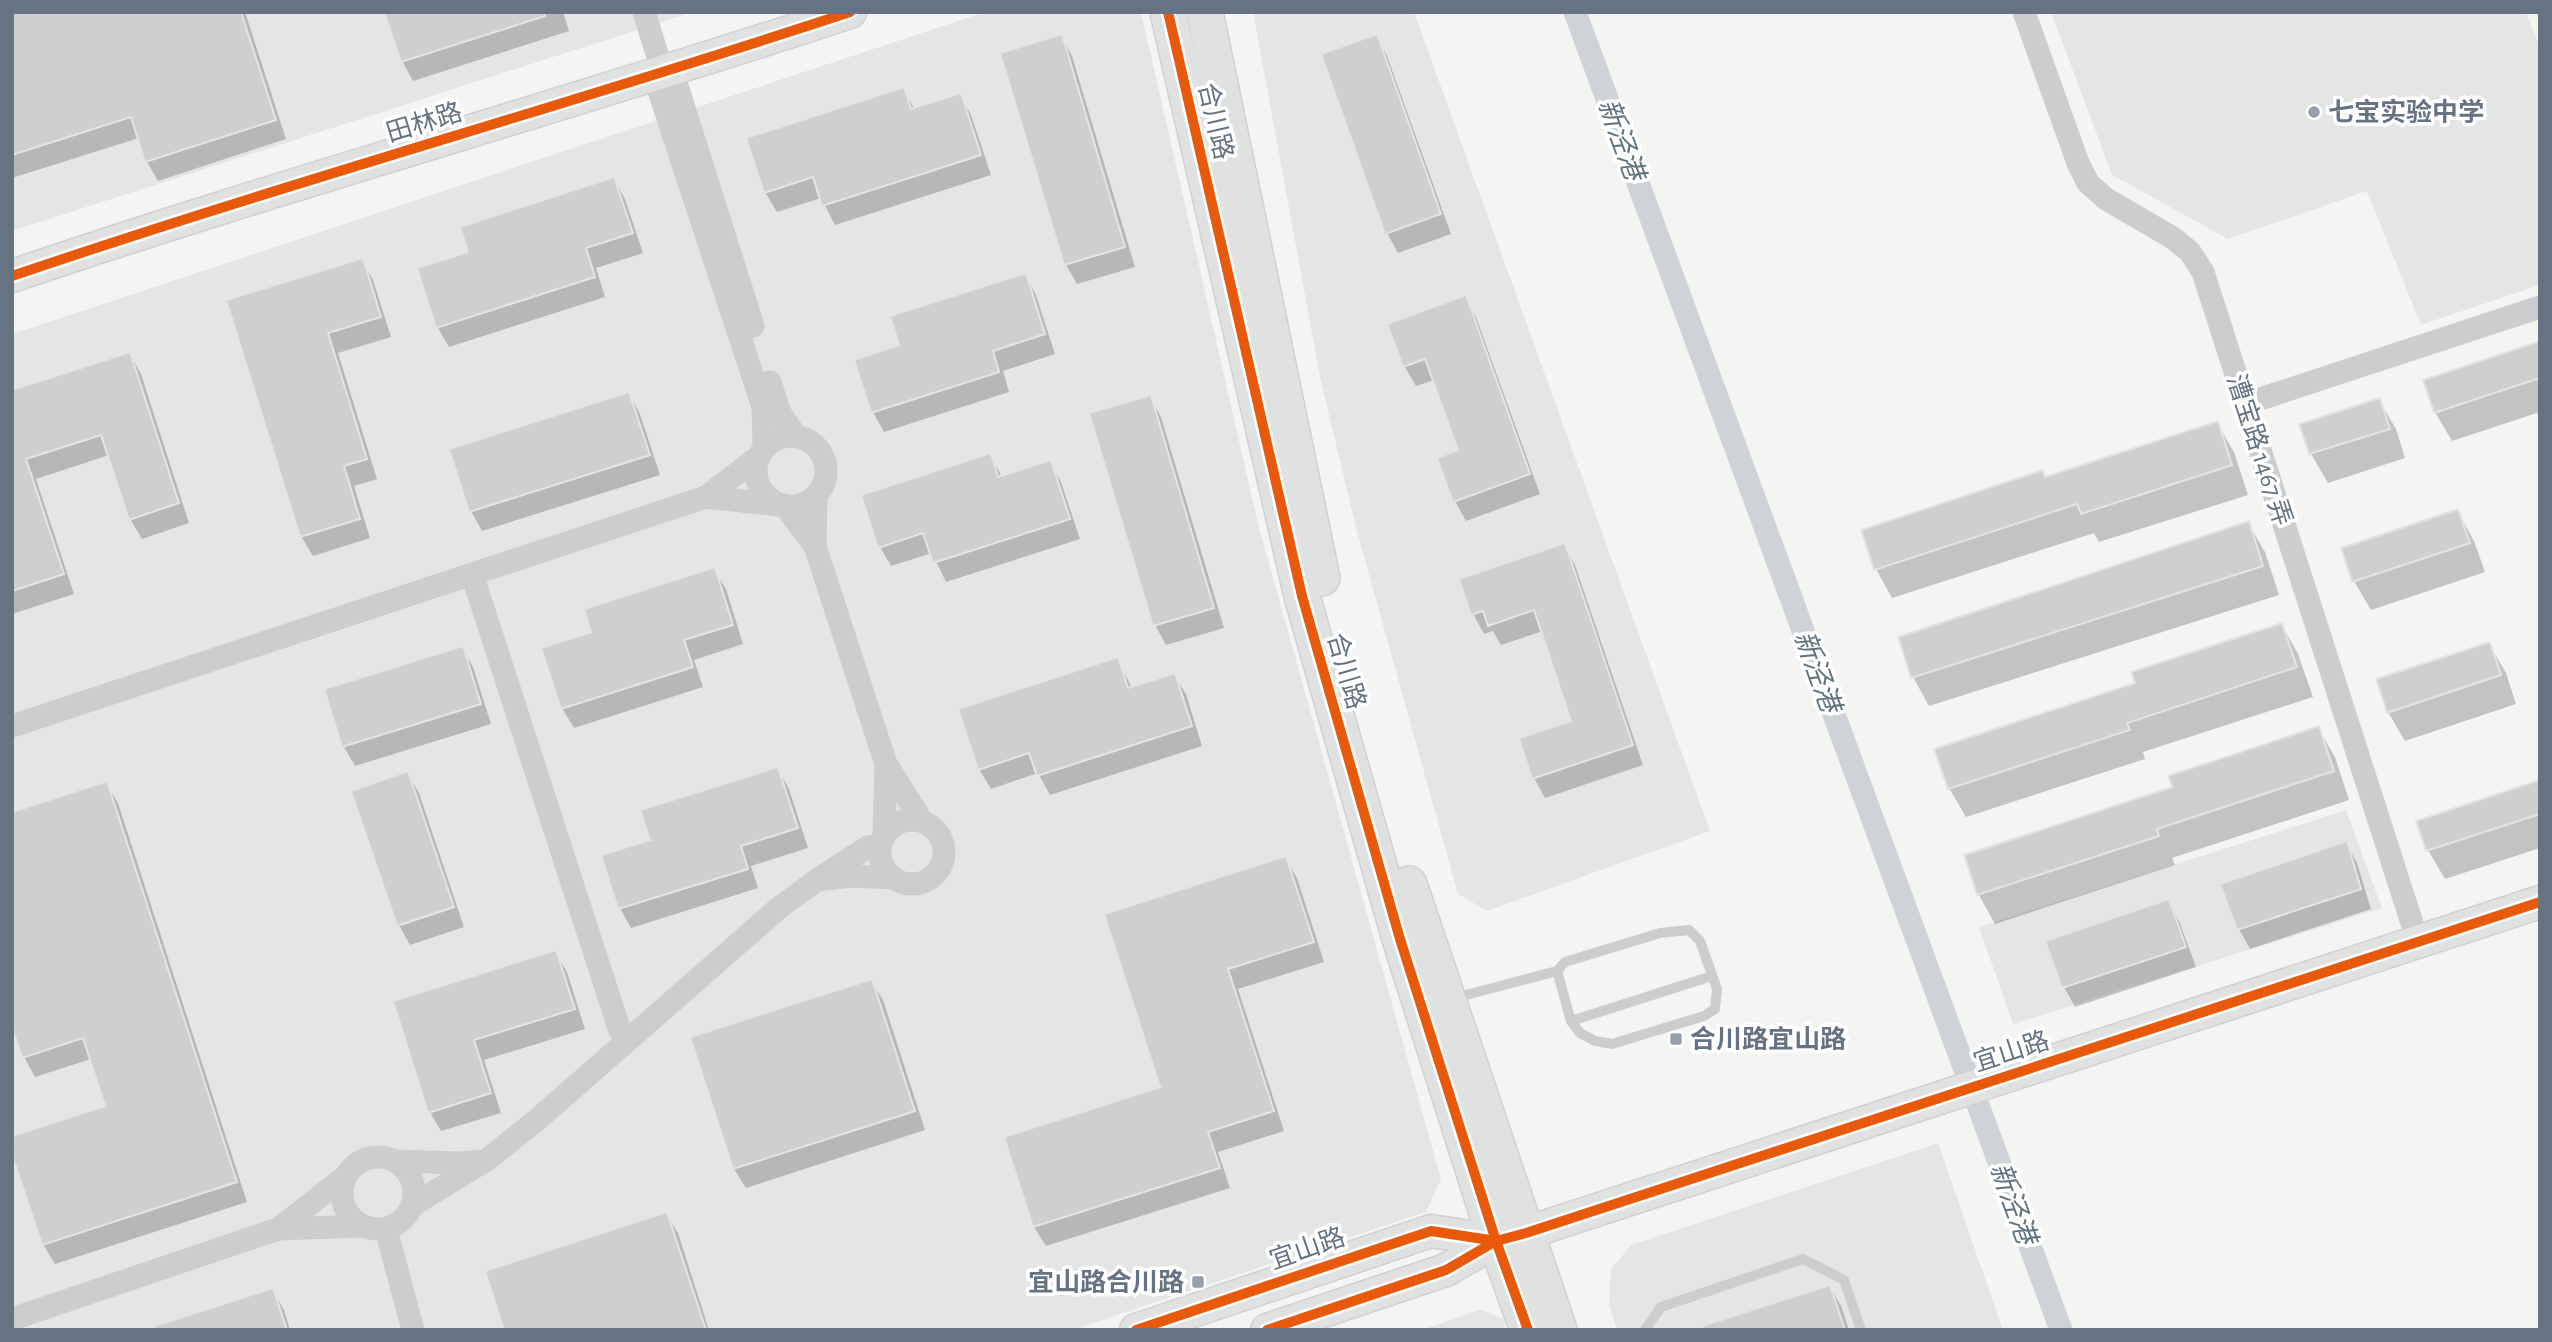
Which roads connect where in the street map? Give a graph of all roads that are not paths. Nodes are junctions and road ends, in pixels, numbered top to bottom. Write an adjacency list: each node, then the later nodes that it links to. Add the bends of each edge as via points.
1 (644, 12): 6 (street)
2 (850, 12): 6 (street, 田林路)
3 (1168, 12): 37 (main road, 合川路, via 1302,596 1400,939)
4 (1205, 12): 27 (main road, 合川路, via 1322,580 1418,916)
5 (2024, 12): 9 (street, 漕宝路 1467 弄, via 2088,183 2190,252 2203,272)
6 (663, 73): 7 (street, 田林路); 10 (street, via 780,413); 11 (street, via 763,407)
7 (12, 276)
8 (2540, 307): 9 (street)
9 (2245, 404): 24 (street, 漕宝路 1467 弄)
10 (796, 436): 11 (street, via 784,436); 12 (street, via 807,439 824,457 825,480)
11 (761, 452): 13 (street); 14 (street, via 755,468 761,491)
12 (816, 496): 14 (street, via 802,506); 15 (street)
13 (706, 497): 14 (street); 16 (street)
14 (782, 505): 15 (street)
15 (815, 546): 18 (street)
16 (472, 574): 17 (street); 29 (street)
17 (12, 726)
18 (886, 764): 19 (street); 20 (street)
19 (922, 821): 20 (street, via 901,822); 21 (street, via 931,825 943,842 943,862 938,872 921,883)
20 (882, 840): 21 (street, via 883,867); 22 (street)
21 (894, 878): 22 (street)
22 (817, 880): 29 (street, via 780,906)
23 (2540, 902): 24 (street, 宜山路)
24 (2418, 942): 37 (street, 宜山路)
25 (1556, 971): 26 (lane, via 1565,962 1660,933 1689,930 1700,941); 27 (lane); 28 (lane)
26 (1712, 976): 28 (lane); 28 (lane, via 1717,989 1715,1009 1704,1016 1612,1044 1580,1033)
27 (1447, 1001): 37 (main road, 合川路)
28 (1571, 1021)
29 (626, 1042): 30 (street)
30 (488, 1160): 31 (street); 33 (street)
31 (397, 1161): 32 (street, via 373,1157); 33 (street, via 413,1180)
32 (346, 1176): 34 (street, via 342,1199 346,1210); 35 (street)
33 (413, 1205): 36 (street, via 398,1224)
34 (363, 1226): 35 (street); 36 (street)
35 (278, 1229): 38 (street)
36 (386, 1229): 39 (street)
37 (1511, 1237): 40 (street, 宜山路, via 1431,1231); 41 (street, 宜山路, via 1446,1270); 42 (main road, 合川路); 43 (main road, 合川路)
38 (12, 1319)
39 (413, 1330)
40 (1136, 1330)
41 (1267, 1330)
42 (1528, 1330)
43 (1559, 1330)
44 (1645, 1330): 45 (lane, via 1661,1307 1803,1259 1844,1280)
45 (1861, 1330)

